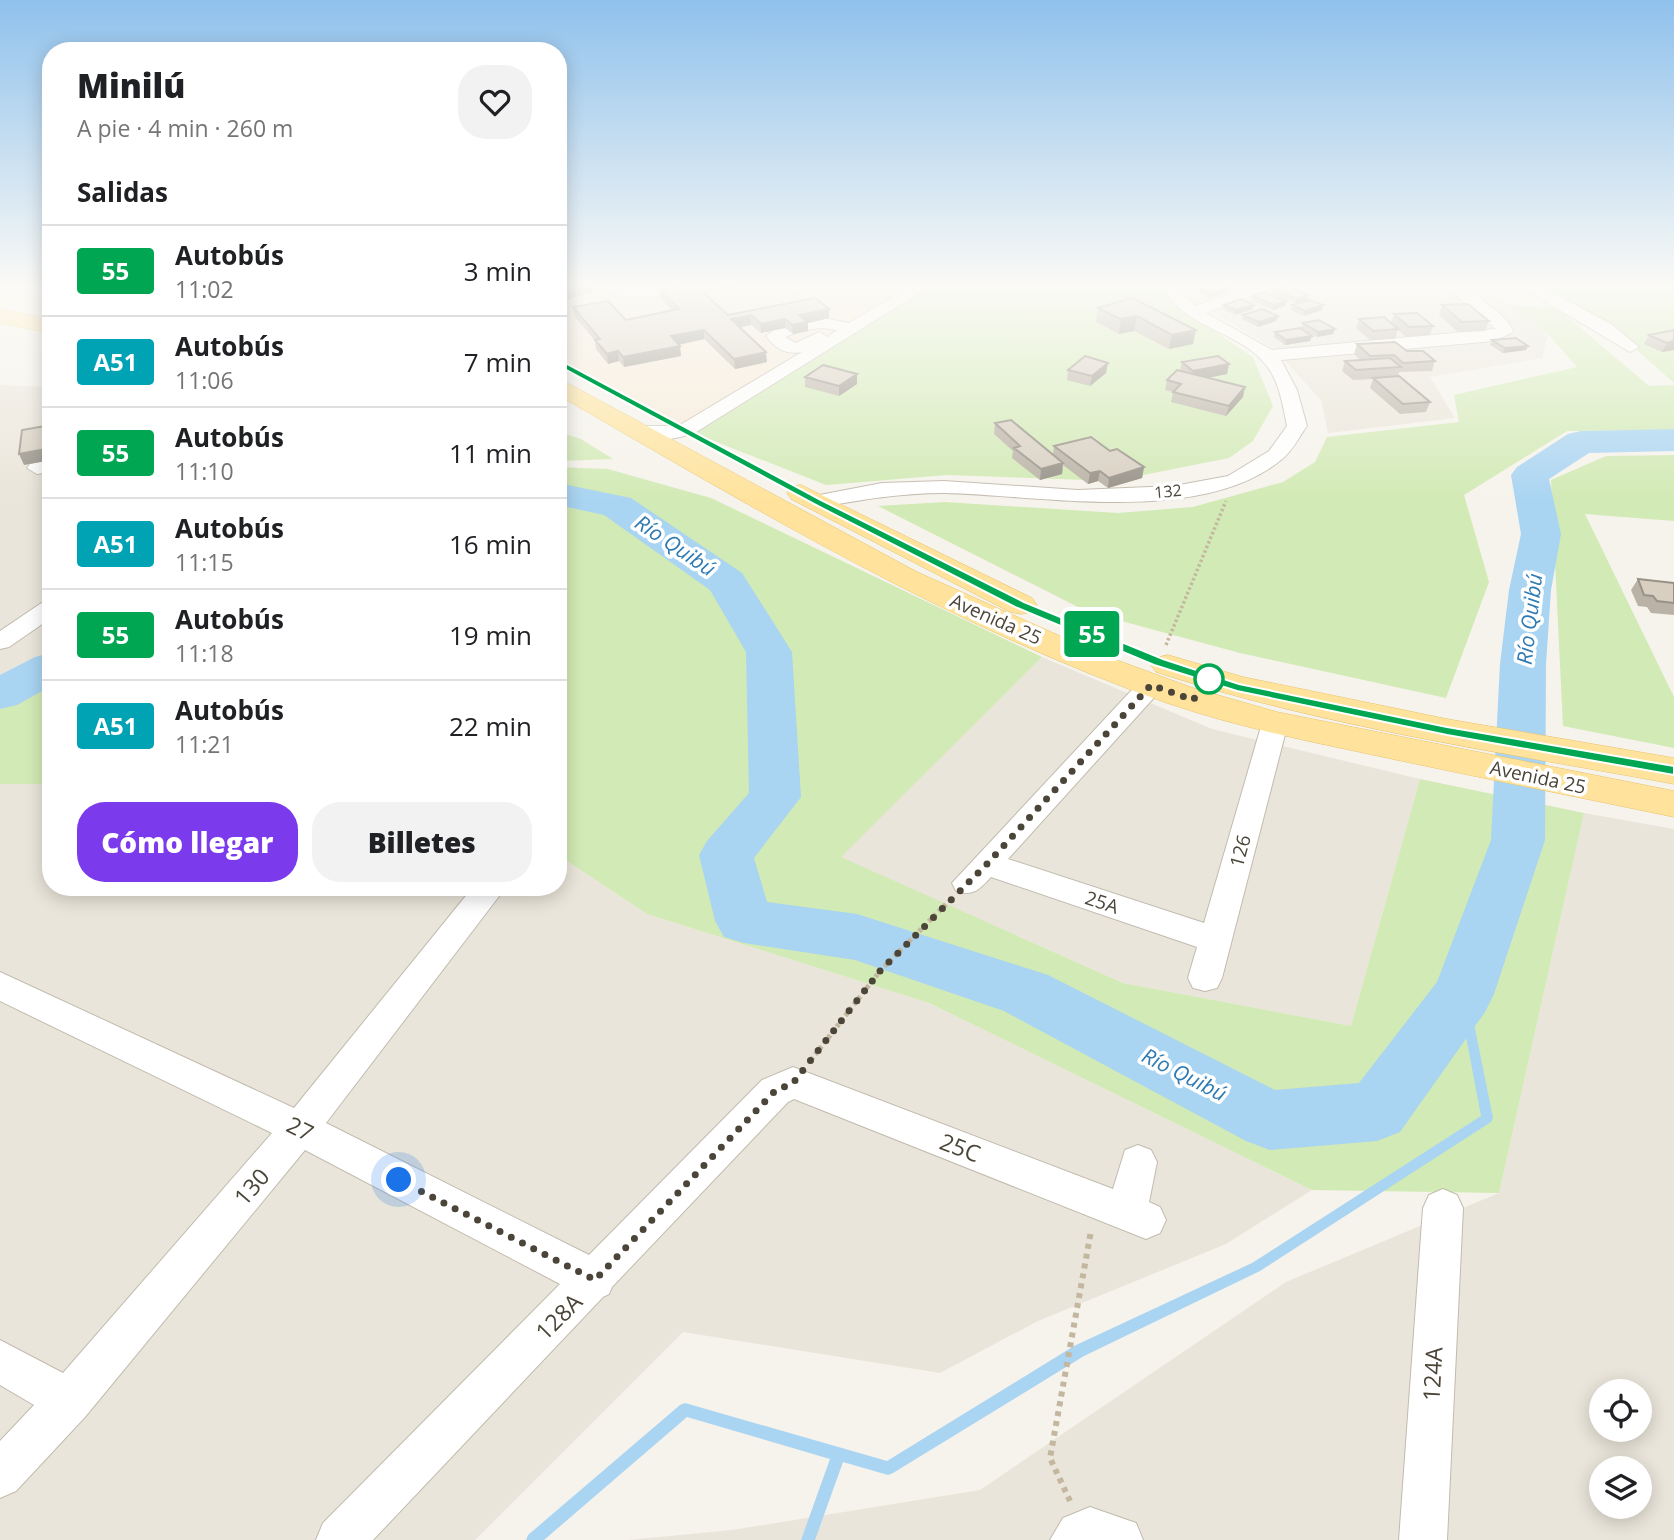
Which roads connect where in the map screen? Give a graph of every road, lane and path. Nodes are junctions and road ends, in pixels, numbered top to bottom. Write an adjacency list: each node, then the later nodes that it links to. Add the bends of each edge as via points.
1 (797, 358): 6 (street)
2 (1270, 358): 8 (street, 132, via 1287,386 1297,426 1276,455)
3 (567, 367): 6 (main road, Avenida 25)
4 (567, 390): 7 (main road, Avenida 25)
5 (567, 415): 9 (main road, via 627,436)
6 (686, 430): 7 (street); 10 (main road, Avenida 25)
7 (640, 432): 9 (main road, Avenida 25)
8 (1234, 481): 10 (street, 132, via 1174,492 1078,496 944,486 882,489); 13 (path)
9 (739, 486): 13 (main road, Avenida 25, via 855,551 997,621)
10 (817, 502): 13 (main road, Avenida 25)
11 (42, 613): 12 (street)
12 (0, 642)
13 (1155, 673): 14 (main road, Avenida 25, via 1214,708); 15 (main road, Avenida 25, via 1237,687); 18 (street)
14 (1275, 723): 15 (main road, Avenida 25); 20 (street, 126)
15 (1447, 744): 16 (main road, Avenida 25, via 1586,756); 17 (main road, Avenida 25, via 1602,790)
16 (1674, 771)
17 (1674, 804)
18 (977, 873): 20 (street, 25A); 23 (path, via 880,971)
19 (484, 896): 24 (street, 130)
20 (1216, 940): 21 (street, 126)
21 (1205, 978)
22 (0, 986): 24 (street, 27)
23 (784, 1087): 27 (street, 25C); 28 (street, 128A)
24 (302, 1129): 28 (street, 27); 30 (street, 130)
25 (1138, 1162): 27 (street)
26 (1443, 1208): 34 (street, 124A)
27 (1123, 1212): 32 (path, via 1077,1306 1051,1458)
28 (595, 1280): 33 (street, 128A)
29 (0, 1361): 30 (street)
30 (69, 1401): 31 (street, 130)
31 (0, 1475)
32 (1092, 1537)
33 (340, 1540)
34 (1423, 1540)

